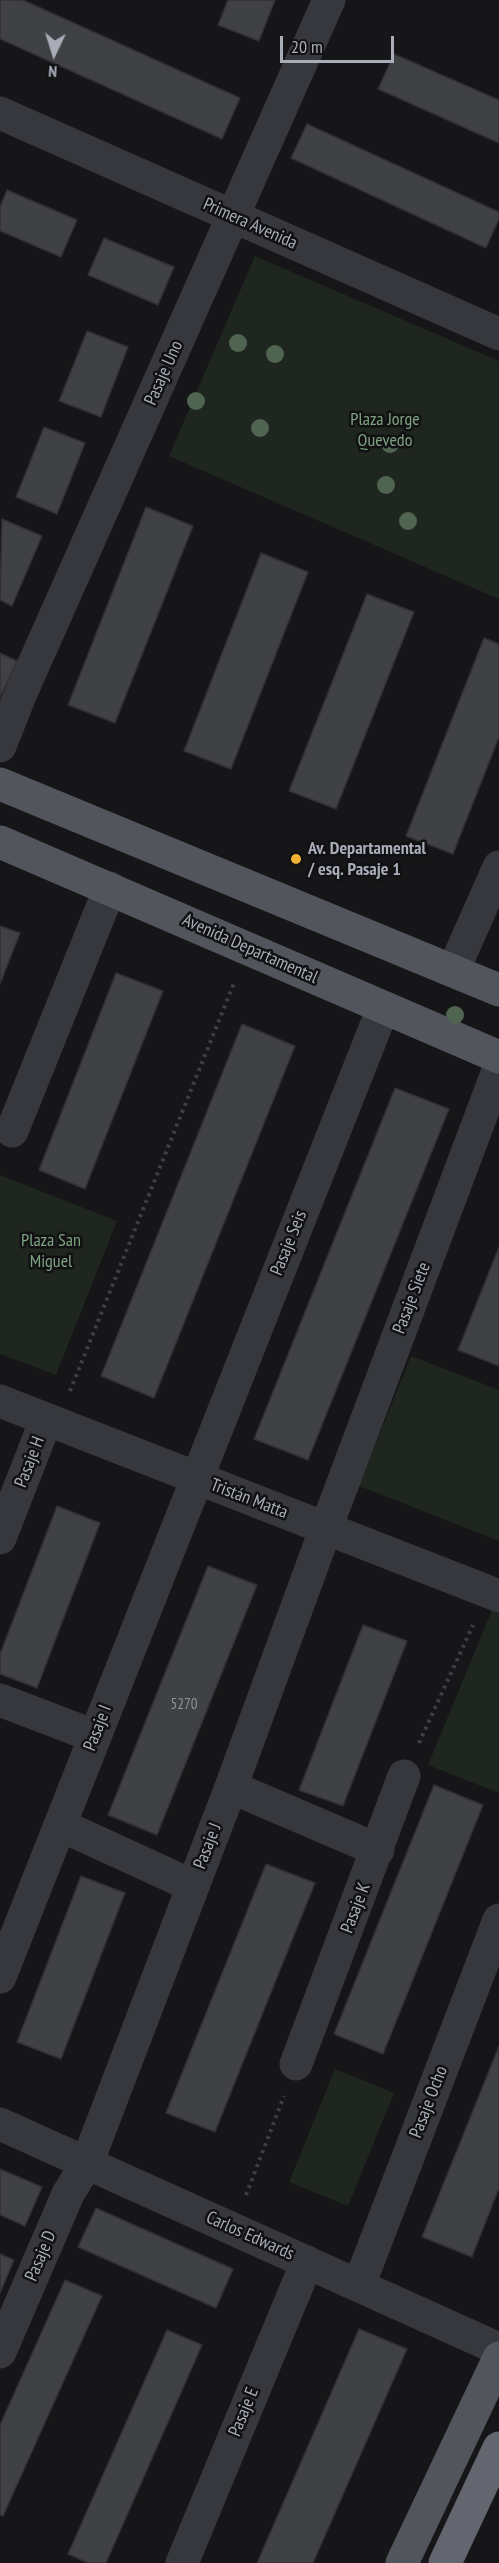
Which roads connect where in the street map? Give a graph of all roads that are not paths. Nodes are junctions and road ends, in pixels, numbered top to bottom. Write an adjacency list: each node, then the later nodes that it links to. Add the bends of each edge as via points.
1 (329, 0): 3 (street, Pasaje Uno)
2 (0, 113): 3 (street, Primera Avenida)
3 (233, 217): 4 (street, Primera Avenida); 5 (street, Pasaje Uno)
4 (499, 334)
5 (0, 746)
6 (0, 784): 10 (main road)
7 (0, 842): 9 (main road, Avenida Departamental)
8 (499, 867): 10 (street)
9 (110, 888): 12 (main road, Avenida Departamental); 15 (street)
10 (453, 971): 11 (main road)
11 (499, 990)
12 (383, 1008): 13 (main road, Avenida Departamental); 18 (street, Pasaje Seis)
13 (499, 1057)
14 (499, 1068): 19 (street, Pasaje Siete)
15 (12, 1131)
16 (0, 1401): 17 (street, Tristán Matta)
17 (51, 1422): 18 (street, Tristán Matta); 20 (street, Pasaje H)
18 (195, 1479): 19 (street, Tristán Matta); 23 (street, Pasaje I)
19 (326, 1528): 21 (street, Tristán Matta); 25 (street, Pasaje J)
20 (0, 1538)
21 (494, 1593)
22 (0, 1700): 23 (street)
23 (94, 1736): 26 (street, Pasaje I)
24 (404, 1776): 27 (street, Pasaje K)
25 (231, 1786): 27 (street); 28 (street, Pasaje J)
26 (60, 1825): 28 (street); 30 (street, Pasaje I)
27 (378, 1850): 31 (street, Pasaje K)
28 (193, 1886): 33 (street, Pasaje J)
29 (496, 1935): 35 (street, Pasaje Ocho)
30 (0, 1977)
31 (296, 2064)
32 (0, 2124): 33 (street, Carlos Edwards)
33 (87, 2163): 34 (street, Carlos Edwards); 37 (street, Pasaje D, via 68,2194)
34 (307, 2262): 35 (street, Carlos Edwards); 40 (street, Pasaje E)
35 (359, 2285): 36 (street, Carlos Edwards)
36 (499, 2349)
37 (0, 2352)
38 (499, 2358): 41 (main road)
39 (499, 2448): 42 (highway)
40 (182, 2563)
41 (402, 2563)
42 (445, 2563)

